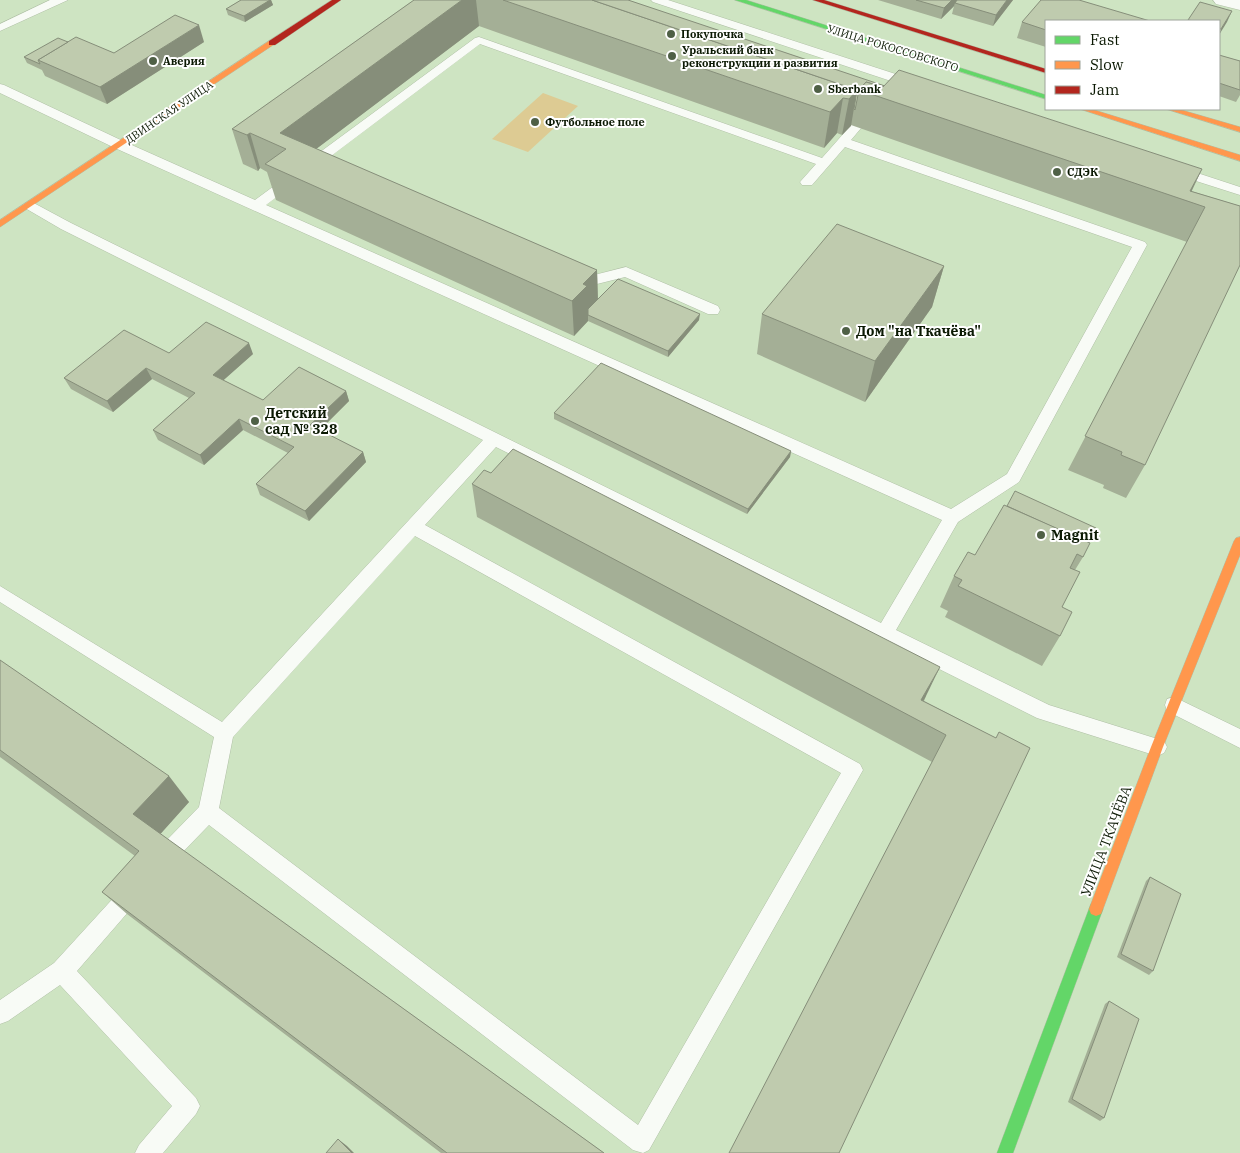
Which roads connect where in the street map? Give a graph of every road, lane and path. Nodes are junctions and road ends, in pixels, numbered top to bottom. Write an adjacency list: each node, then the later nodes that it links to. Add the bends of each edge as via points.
1 (62, 0): 8 (lane)
2 (338, 0): 22 (main road, ДВИНСКАЯ УЛИЦА)
3 (657, 0): 12 (lane)
4 (739, 0): 16 (main road, УЛИЦА РОКОССОВСКОГО)
5 (817, 0): 11 (main road, УЛИЦА РОКОССОВСКОГО)
6 (1222, 0): 7 (street)
7 (1240, 5)
8 (0, 28)
9 (490, 30): 10 (lane)
10 (479, 40): 24 (lane); 25 (lane)
11 (1045, 70)
12 (900, 80): 14 (lane); 15 (lane)
13 (0, 88): 22 (lane)
14 (928, 89)
15 (890, 90)
16 (1045, 97)
17 (1087, 110): 23 (main road)
18 (1173, 110): 20 (main road)
19 (856, 127): 21 (lane)
20 (1240, 130)
21 (844, 142): 25 (lane); 36 (lane, via 1140,245 1013,478)
22 (120, 145): 30 (main road, ДВИНСКАЯ УЛИЦА); 31 (lane)
23 (1240, 158)
24 (314, 163): 27 (lane); 31 (lane)
25 (824, 163): 28 (lane)
26 (1164, 166): 29 (lane)
27 (332, 171)
28 (807, 182)
29 (1240, 191)
30 (30, 205): 32 (main road, ДВИНСКАЯ УЛИЦА); 35 (lane, via 66,226)
31 (258, 205): 36 (lane)
32 (3, 218)
33 (558, 270): 34 (lane, via 585,282 626,272)
34 (713, 310)
35 (494, 439): 37 (lane); 40 (lane)
36 (952, 517): 40 (lane)
37 (414, 526): 42 (lane); 45 (lane, via 853,770 642,1142)
38 (1240, 541): 41 (main road, УЛИЦА ТКАЧЁВА)
39 (0, 593): 42 (lane)
40 (885, 633): 44 (lane, via 1044,712)
41 (1174, 705): 43 (lane); 44 (main road, УЛИЦА ТКАЧЁВА)
42 (224, 733): 45 (lane)
43 (1240, 739)
44 (1157, 747): 51 (main road, УЛИЦА ТКАЧЁВА)
45 (208, 812): 46 (lane)
46 (172, 850)
47 (148, 876): 48 (lane)
48 (62, 971): 49 (lane); 50 (lane, via 188,1106)
49 (0, 1014)
50 (147, 1153)
51 (1005, 1153)

